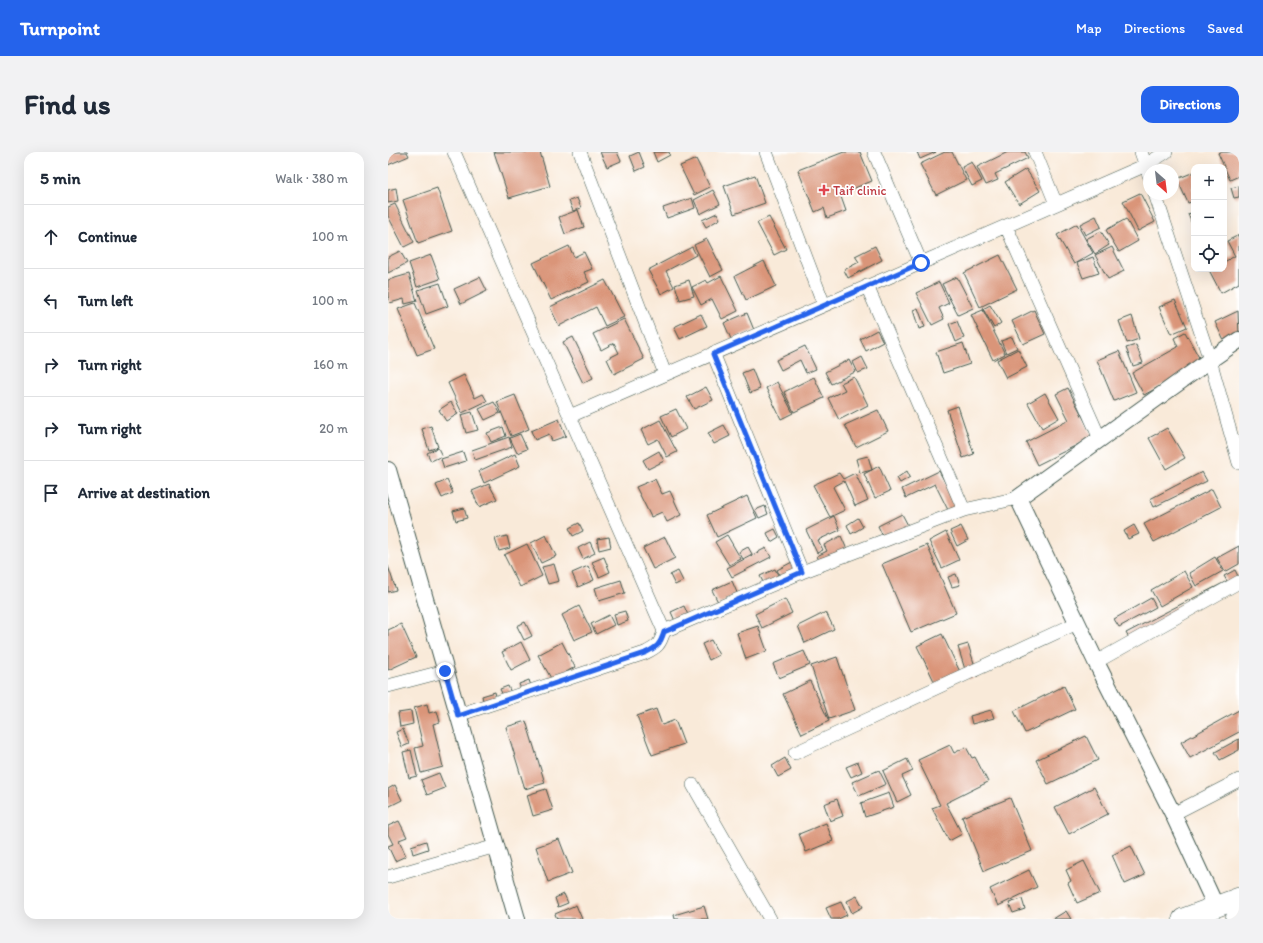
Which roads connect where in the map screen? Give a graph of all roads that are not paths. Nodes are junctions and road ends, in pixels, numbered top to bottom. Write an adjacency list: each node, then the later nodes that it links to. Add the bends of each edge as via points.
1 (454, 152): 21 (street)
2 (580, 152): 20 (street)
3 (766, 152): 16 (street)
4 (874, 152): 14 (street)
5 (1035, 152): 12 (street)
6 (1141, 152): 8 (street)
7 (1166, 152): 9 (street)
8 (1145, 164)
9 (1153, 164)
10 (1143, 171): 12 (street)
11 (1157, 200): 19 (street)
12 (1056, 204): 13 (street)
13 (1006, 226): 14 (street); 22 (street)
14 (921, 263): 15 (street)
15 (867, 286): 16 (street); 26 (street)
16 (824, 305): 18 (street)
17 (1239, 340): 19 (street)
18 (713, 354): 20 (street); 27 (street)
19 (1210, 360): 22 (street); 23 (street)
20 (665, 374): 21 (street)
21 (570, 416): 30 (street)
22 (1100, 439): 25 (street)
23 (1239, 463)
24 (388, 473): 32 (street)
25 (1018, 498): 26 (street); 29 (street)
26 (964, 510): 27 (street)
27 (802, 572): 30 (street)
28 (1239, 582): 31 (street)
29 (1077, 623): 31 (street); 35 (street)
30 (664, 632): 34 (street, via 657,646 645,653)
31 (1096, 662): 38 (street)
32 (445, 671): 33 (street); 34 (street)
33 (388, 686)
34 (458, 716): 39 (street)
35 (795, 753)
36 (1239, 780): 38 (street)
37 (693, 785): 44 (street)
38 (1173, 814): 42 (street)
39 (496, 846): 40 (street); 43 (street)
40 (388, 877)
41 (1239, 898): 42 (main road)
42 (1216, 907): 45 (main road)
43 (517, 919)
44 (770, 919)
45 (1183, 919)

